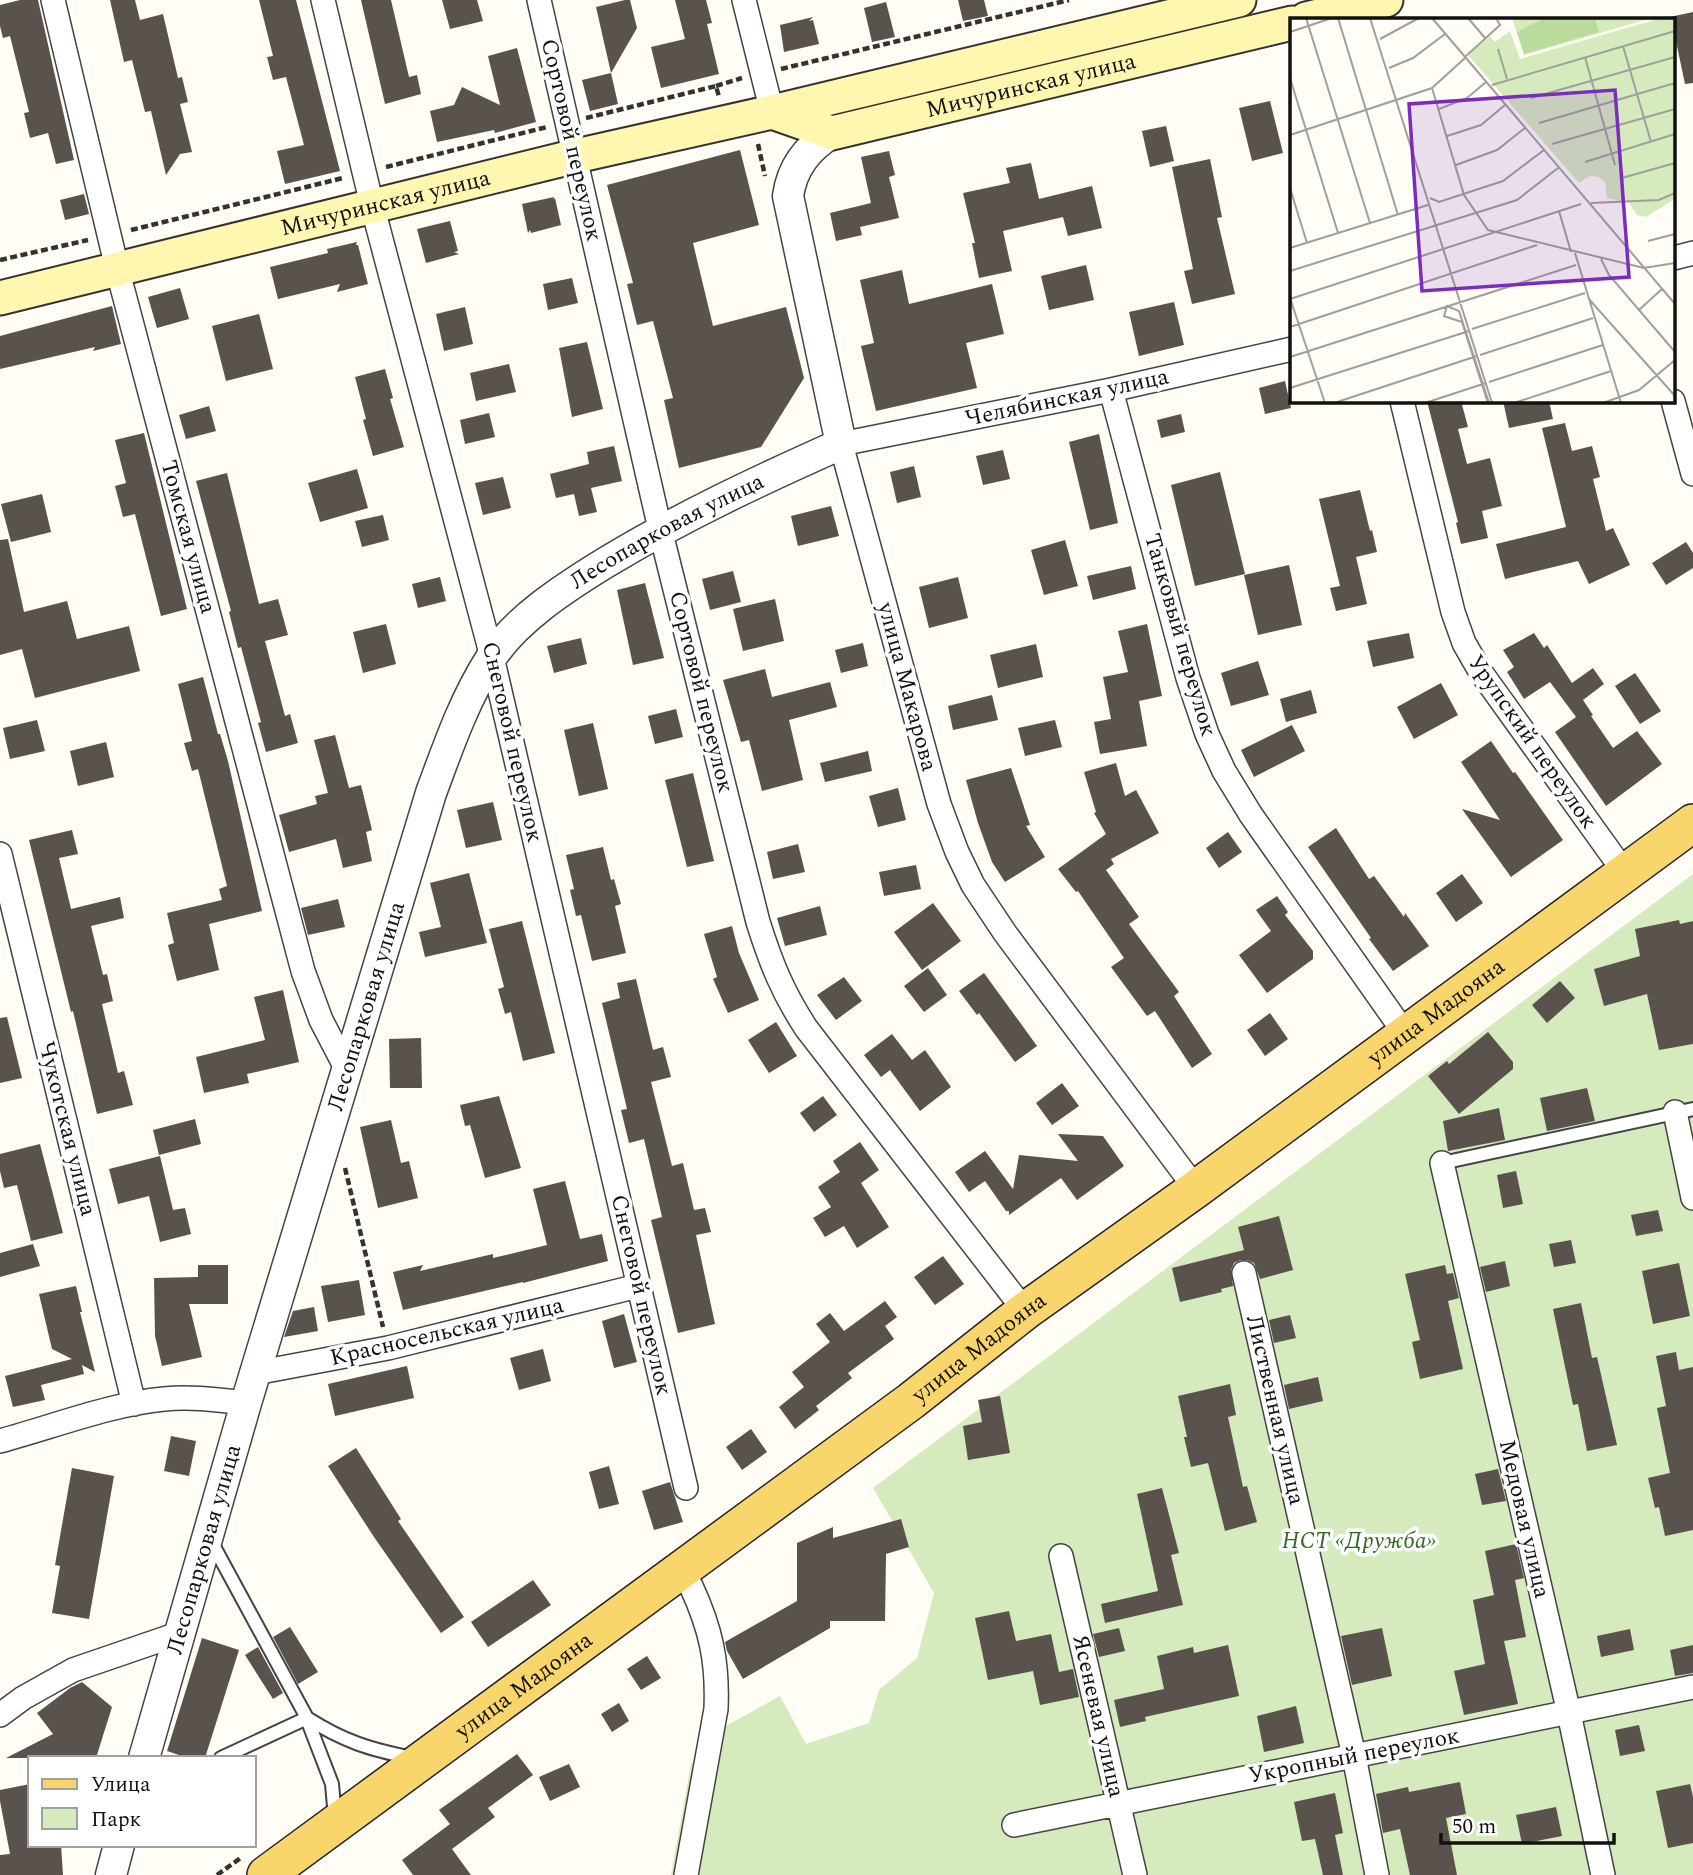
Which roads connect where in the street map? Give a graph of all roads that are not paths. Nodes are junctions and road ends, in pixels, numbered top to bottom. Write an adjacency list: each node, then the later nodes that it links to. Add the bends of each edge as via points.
1 (53, 0): 15 (street, Томская улица)
2 (323, 0): 12 (street, Снеговой переулок)
3 (539, 0): 11 (street, Сортовой переулок)
4 (744, 0): 9 (street)
5 (1240, 0): 9 (main road, Мичуринская улица)
6 (1386, 0): 7 (main road)
7 (1310, 18)
8 (1290, 23): 10 (main road, Мичуринская улица)
9 (772, 112): 10 (main road); 11 (main road, Мичуринская улица)
10 (832, 133): 21 (street, улица Макарова, via 801,160 788,196)
11 (576, 156): 12 (main road, Мичуринская улица); 23 (street, Сортовой переулок)
12 (372, 205): 15 (main road, Мичуринская улица); 24 (street, Снеговой переулок)
13 (1693, 253): 14 (street)
14 (1676, 257)
15 (117, 268): 16 (main road, Мичуринская улица); 30 (street, Томская улица, via 303,971)
16 (0, 298)
17 (1290, 349): 18 (street, Челябинская улица)
18 (1111, 390): 21 (street, Челябинская улица); 29 (street, Танковый переулок, via 1207,734 1251,815)
19 (1402, 402): 28 (street, Урупский переулок, via 1464,643)
20 (1672, 402): 22 (street)
21 (841, 444): 23 (street, Лесопарковая улица); 33 (street, улица Макарова, via 939,804 957,852 1005,933)
22 (1693, 474)
23 (660, 529): 24 (street, Лесопарковая улица, via 570,584); 37 (street, Сортовой переулок, via 758,922 785,996)
24 (492, 657): 30 (street, Лесопарковая улица, via 459,719 431,793); 36 (street, Снеговой переулок)
25 (1693, 823): 28 (main road, улица Мадояна)
26 (1693, 845): 45 (main road, улица Мадояна)
27 (0, 854): 40 (street, Чукотская улица)
28 (1625, 873): 29 (main road, улица Мадояна)
29 (1406, 1035): 33 (main road, улица Мадояна)
30 (346, 1068): 38 (street, Лесопарковая улица)
31 (1684, 1111): 32 (lane); 34 (street)
32 (1442, 1163): 48 (street, Медовая улица)
33 (1196, 1189): 37 (main road, улица Мадояна)
34 (1693, 1198)
35 (1244, 1273): 53 (street, Лиственная улица)
36 (639, 1286): 38 (street, Красносельская улица, via 388,1348); 42 (street, Снеговой переулок)
37 (1025, 1311): 54 (main road, улица Мадояна, via 911,1401)
38 (255, 1373): 39 (street, Лесопарковая улица)
39 (246, 1403): 40 (street, via 196,1398); 43 (street, Лесопарковая улица)
40 (134, 1404): 41 (street)
41 (0, 1441)
42 (686, 1488)
43 (208, 1535): 46 (street, Лесопарковая улица); 50 (lane)
44 (1061, 1556): 55 (street, Ясеневая улица)
45 (691, 1586): 61 (main road, улица Мадояна); 62 (street, via 710,1635 717,1681)
46 (178, 1634): 49 (street, via 73,1670); 51 (street, Лесопарковая улица)
47 (1693, 1686): 48 (street, Укропный переулок)
48 (1569, 1713): 53 (street, Укропный переулок); 65 (street, Медовая улица)
49 (0, 1715)
50 (307, 1718): 52 (lane); 54 (lane, via 337,1737); 56 (lane, via 332,1784)
51 (145, 1756)
52 (224, 1756)
53 (1354, 1756): 55 (street, Укропный переулок); 64 (street, Лиственная улица)
54 (423, 1760): 56 (main road, улица Мадояна)
55 (1119, 1803): 57 (street, Укропный переулок); 63 (street, Ясеневая улица)
56 (336, 1824): 60 (main road, улица Мадояна)
57 (1014, 1825)
58 (118, 1847): 59 (street)
59 (111, 1875)
60 (266, 1875)
61 (288, 1875)
62 (687, 1875)
63 (1135, 1875)
64 (1377, 1875)
65 (1603, 1875)

